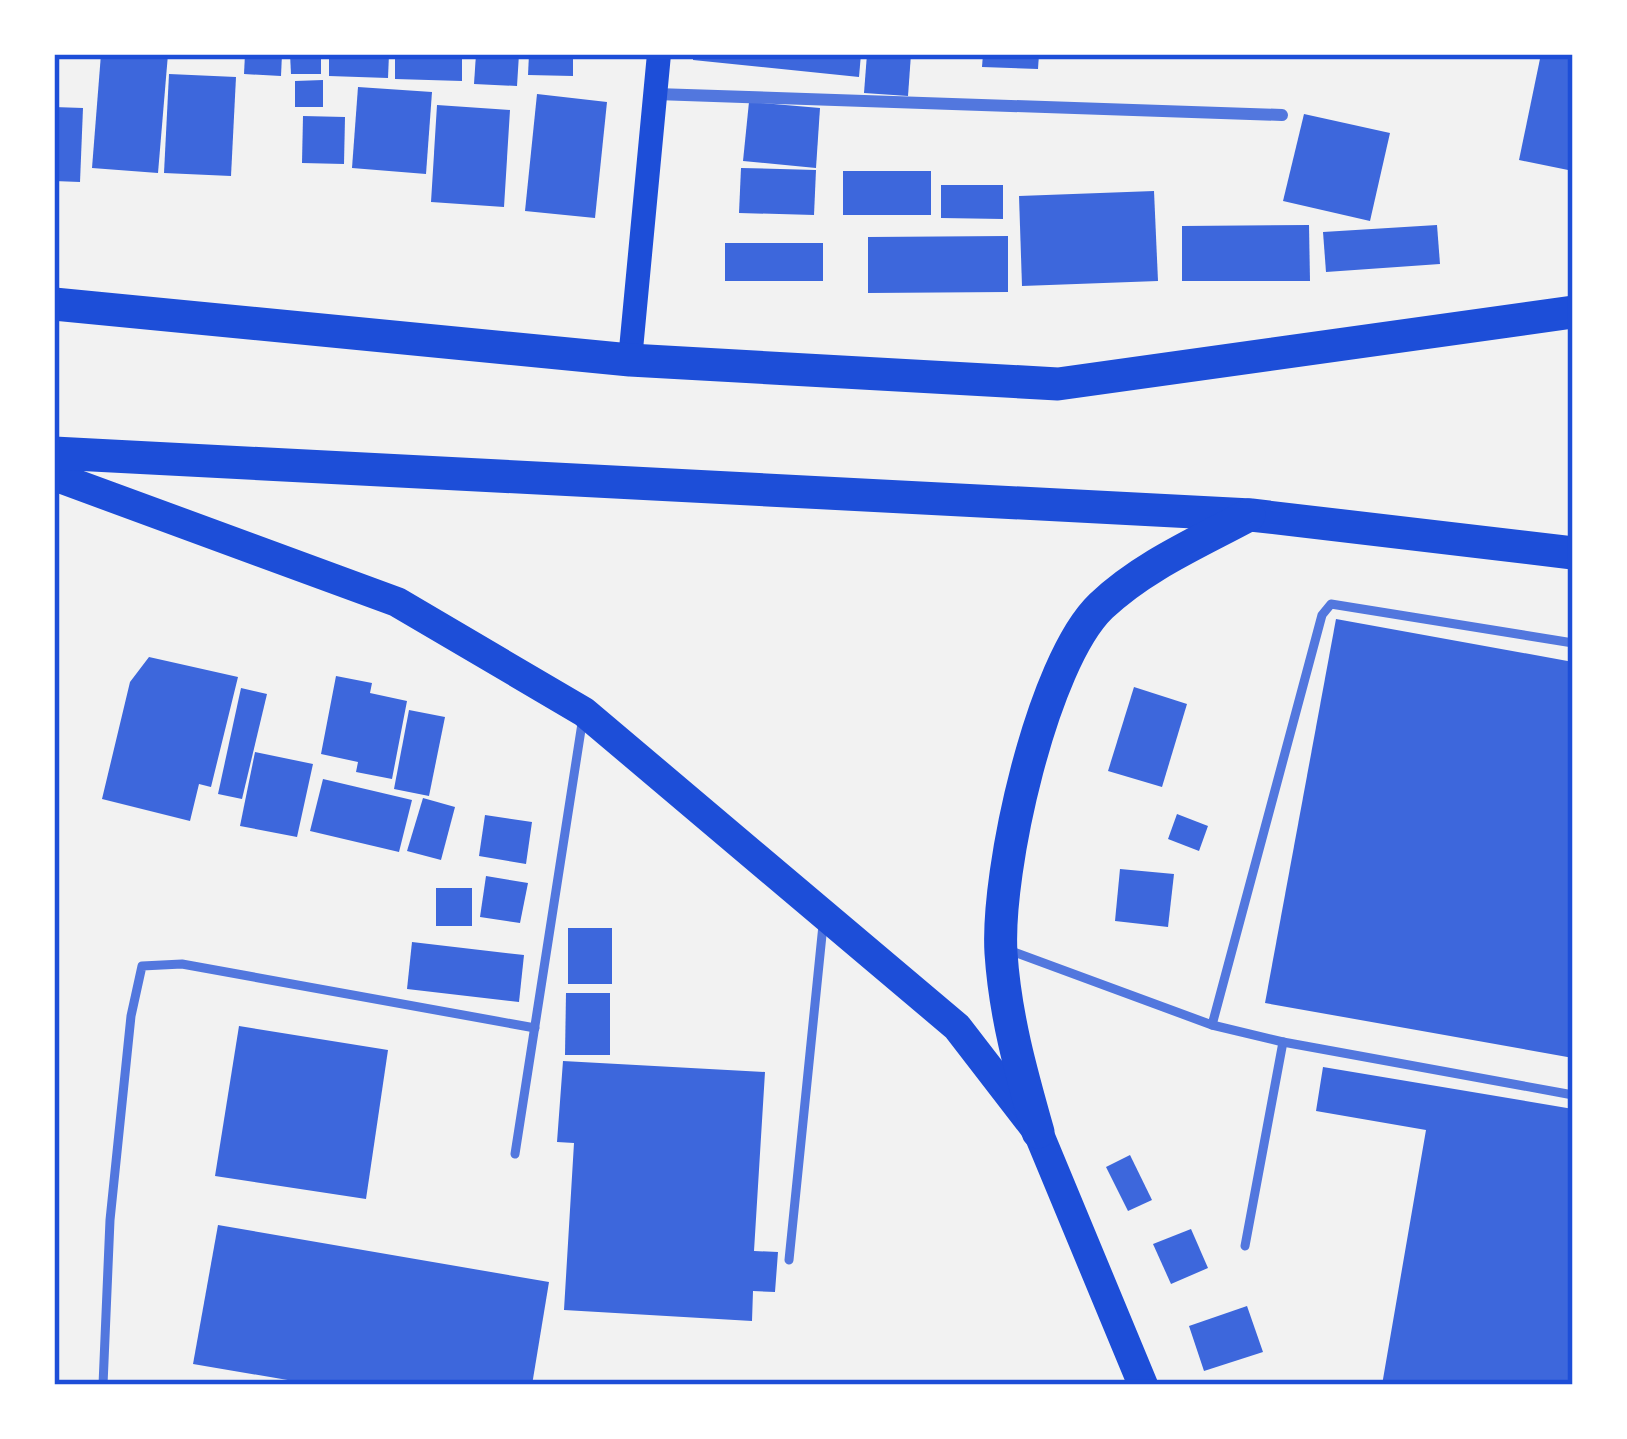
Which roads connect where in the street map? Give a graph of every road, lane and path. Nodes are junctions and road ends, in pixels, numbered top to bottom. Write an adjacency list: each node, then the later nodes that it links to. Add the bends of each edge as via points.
1 (659, 54): 2 (main road)
2 (656, 94): 3 (street); 6 (main road)
3 (1282, 115)
4 (54, 304): 6 (highway)
5 (1573, 312): 6 (highway, via 1058,384)
6 (631, 360)
7 (54, 453): 9 (highway)
8 (54, 476): 12 (main road, via 397,602)
9 (1251, 514): 10 (highway); 14 (highway, via 1127,584 1079,633 1040,721)
10 (1573, 553)
11 (1573, 643): 15 (lane, via 1331,604)
12 (584, 712): 13 (main road); 16 (lane)
13 (825, 914): 19 (main road, via 957,1027); 22 (lane)
14 (1001, 948): 15 (lane); 19 (highway, via 1010,1032)
15 (1212, 1025): 17 (lane)
16 (535, 1028): 20 (lane); 23 (lane, via 182,964 142,966 110,1220)
17 (1282, 1042): 18 (lane); 21 (lane)
18 (1573, 1095)
19 (1038, 1132): 24 (main road)
20 (515, 1154)
21 (1245, 1246)
22 (788, 1260)
23 (104, 1385)
24 (1143, 1385)

